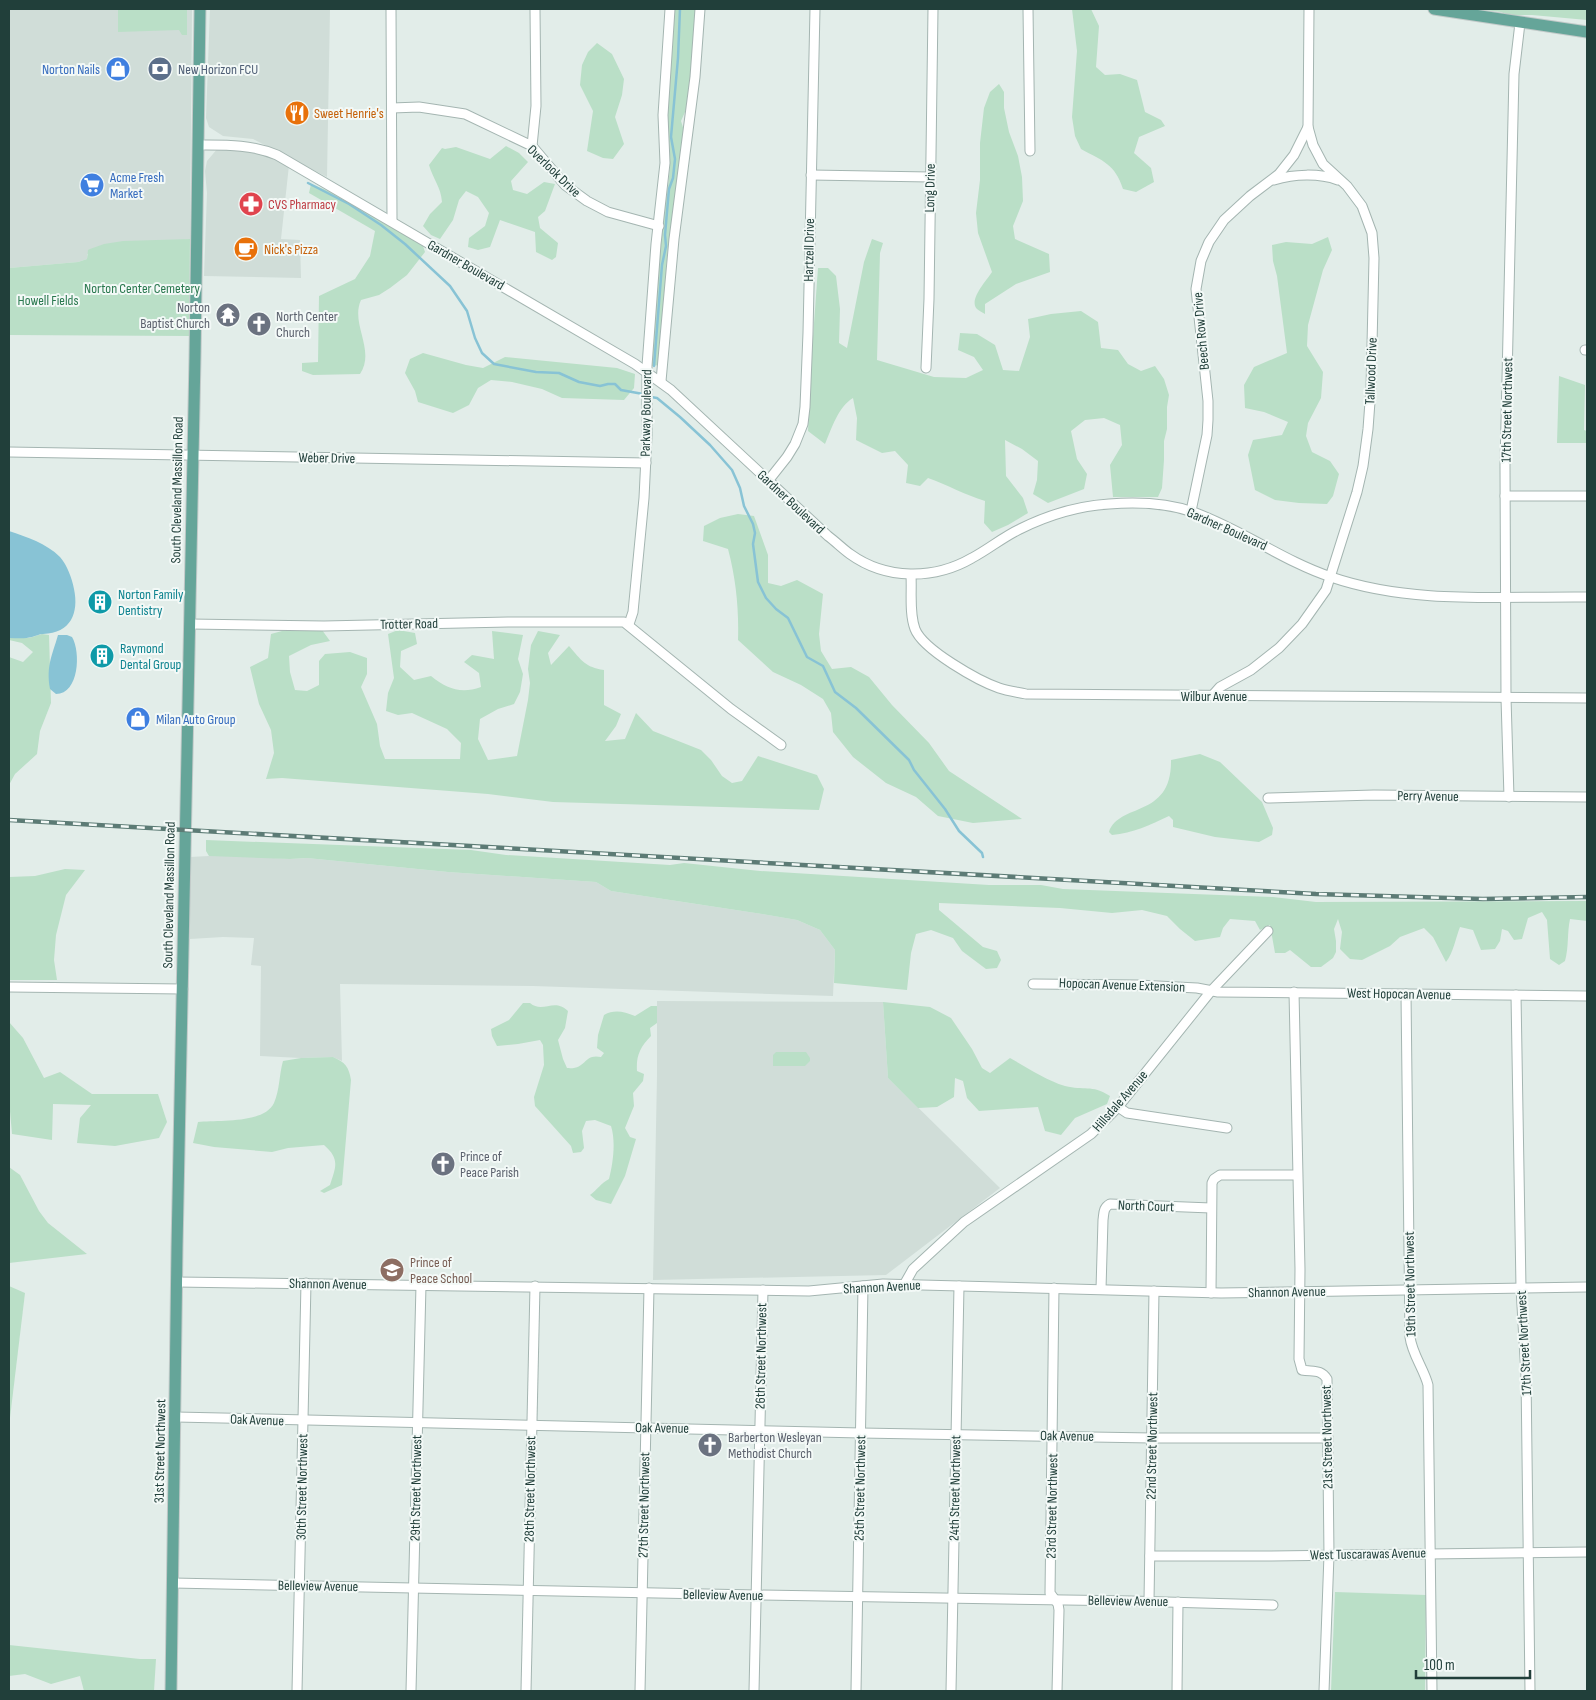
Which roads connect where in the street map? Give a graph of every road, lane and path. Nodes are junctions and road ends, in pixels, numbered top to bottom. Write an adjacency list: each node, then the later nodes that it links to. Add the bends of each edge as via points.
1 (200, 9): 15 (main road, South Cleveland Massillon Road)
2 (391, 9): 13 (street)
3 (535, 9): 16 (street, via 536,106)
4 (670, 9): 23 (street, Parkway Boulevard, via 663,115 666,163)
5 (700, 9): 26 (street, Parkway Boulevard)
6 (814, 9): 18 (street, Hartzell Drive)
7 (933, 9): 19 (street, Long Drive)
8 (1028, 9): 17 (street)
9 (1309, 9): 14 (street, Tallwood Drive)
10 (1434, 9): 11 (main road)
11 (1520, 23): 12 (main road); 31 (street, 17th Street Northwest, via 1514,74)
12 (1587, 32)
13 (392, 108): 16 (street, Overlook Drive, via 419,107 465,114); 22 (street)
14 (1308, 127): 20 (street, Beech Row Drive, via 1294,155); 21 (street, Tallwood Drive, via 1323,164)
15 (198, 145): 22 (street, Gardner Boulevard, via 241,145 271,152); 28 (main road, South Cleveland Massillon Road)
16 (532, 146): 23 (street, Overlook Drive, via 565,185 587,201 608,212)
17 (1030, 151)
18 (811, 175): 19 (street); 30 (street, Hartzell Drive, via 803,424 788,457)
19 (930, 177): 24 (street, Long Drive)
20 (1273, 180): 21 (street, Beech Row Drive, via 1316,176); 33 (street, Beech Row Drive, via 1224,220 1209,242 1199,268 1197,297 1208,420)
21 (1340, 181): 35 (street, Tallwood Drive, via 1362,206 1372,233 1372,352 1363,466)
22 (392, 221): 25 (street, Gardner Boulevard)
23 (658, 226): 25 (street, Parkway Boulevard)
24 (926, 368)
25 (647, 372): 26 (street, Gardner Boulevard); 29 (street, Parkway Boulevard)
26 (661, 381): 30 (street, Gardner Boulevard)
27 (9, 452): 28 (street, Weber Drive)
28 (193, 455): 29 (street, Weber Drive); 38 (main road, South Cleveland Massillon Road)
29 (646, 463): 39 (street, Parkway Boulevard, via 633,612)
30 (768, 481): 34 (street, Gardner Boulevard, via 851,555 876,567)
31 (1506, 496): 32 (street); 36 (street, 17th Street Northwest)
32 (1587, 496)
33 (1191, 511): 34 (street, Gardner Boulevard, via 1119,503 1075,509 1018,530 959,564); 35 (street, Gardner Boulevard)
34 (911, 575): 40 (street, Wilbur Avenue, via 913,622 917,634 946,658 998,688 1026,694)
35 (1330, 577): 36 (street, Gardner Boulevard, via 1382,590 1439,596); 40 (street, Tallwood Drive, via 1322,596 1290,637 1266,660 1220,687)
36 (1506, 596): 37 (street, Gardner Boulevard); 41 (street, 17th Street Northwest)
37 (1587, 596)
38 (190, 624): 39 (street, Trotter Road, via 324,626 621,621); 50 (main road, South Cleveland Massillon Road)
39 (629, 624): 43 (street, via 731,709)
40 (1212, 696): 41 (street, Wilbur Avenue)
41 (1506, 698): 42 (street, Wilbur Avenue); 45 (street, 17th Street Northwest)
42 (1587, 698)
43 (780, 745)
44 (1587, 796): 45 (street, Perry Avenue)
45 (1509, 797): 46 (street, Perry Avenue, via 1366,795)
46 (1268, 798)
47 (1268, 932): 51 (street, Hillsdale Avenue)
48 (1033, 984): 51 (street, Hopocan Avenue Extension, via 1138,984)
49 (9, 987): 50 (street)
50 (183, 988): 60 (main road, South Cleveland Massillon Road)
51 (1211, 991): 52 (street, West Hopocan Avenue); 56 (street, Hillsdale Avenue)
52 (1294, 992): 53 (street, West Hopocan Avenue); 58 (street, 21st Street Northwest)
53 (1406, 994): 54 (street, West Hopocan Avenue); 74 (street, 19th Street Northwest)
54 (1516, 995): 55 (street, West Hopocan Avenue); 71 (street, 17th Street Northwest)
55 (1587, 996)
56 (1118, 1107): 57 (street, via 1126,1113); 63 (street, Hillsdale Avenue, via 1091,1134 964,1222 913,1269)
57 (1227, 1128)
58 (1298, 1175): 59 (street, via 1220,1175 1214,1179); 76 (street, 21st Street Northwest)
59 (1211, 1208): 72 (street, North Court, via 1107,1206 1103,1220); 77 (street)
60 (178, 1212): 61 (main road, 31st Street Northwest)
61 (177, 1282): 62 (street, Shannon Avenue); 78 (main road, 31st Street Northwest)
62 (306, 1284): 64 (street, Shannon Avenue); 79 (street, 30th Street Northwest)
63 (904, 1284): 66 (street, Shannon Avenue); 67 (street, Shannon Avenue)
64 (421, 1285): 65 (street, Shannon Avenue); 80 (street, 29th Street Northwest)
65 (535, 1286): 69 (street, Shannon Avenue); 81 (street, 28th Street Northwest)
66 (863, 1286): 73 (street, Shannon Avenue, via 809,1291); 84 (street, 25th Street Northwest)
67 (959, 1286): 70 (street, Shannon Avenue); 85 (street, 24th Street Northwest)
68 (1587, 1287): 71 (street, Shannon Avenue)
69 (649, 1288): 73 (street, Shannon Avenue); 82 (street, 27th Street Northwest)
70 (1054, 1288): 72 (street, Shannon Avenue); 86 (street, 23rd Street Northwest)
71 (1520, 1288): 74 (street, Shannon Avenue); 90 (street, 17th Street Northwest, via 1526,1376)
72 (1101, 1289): 75 (street, Shannon Avenue)
73 (763, 1290): 83 (street, 26th Street Northwest)
74 (1411, 1290): 76 (street, Shannon Avenue); 91 (street, 19th Street Northwest, via 1411,1343 1428,1385)
75 (1154, 1291): 77 (street, Shannon Avenue); 87 (street, 22nd Street Northwest)
76 (1300, 1292): 77 (street, Shannon Avenue); 88 (street, 21st Street Northwest, via 1300,1368 1319,1371 1326,1379)
77 (1211, 1293)
78 (176, 1418): 79 (street, Oak Avenue); 94 (main road, 31st Street Northwest)
79 (303, 1421): 80 (street, Oak Avenue); 95 (street, 30th Street Northwest)
80 (418, 1423): 81 (street, Oak Avenue); 96 (street, 29th Street Northwest)
81 (532, 1425): 82 (street, Oak Avenue); 97 (street, 28th Street Northwest)
82 (646, 1427): 83 (street, Oak Avenue); 98 (street, 27th Street Northwest)
83 (760, 1430): 84 (street, Oak Avenue); 99 (street, 26th Street Northwest)
84 (861, 1433): 85 (street, Oak Avenue); 100 (street, 25th Street Northwest)
85 (956, 1434): 86 (street, Oak Avenue); 101 (street, 24th Street Northwest)
86 (1053, 1436): 87 (street, Oak Avenue); 102 (street, 23rd Street Northwest, via 1050,1593)
87 (1152, 1438): 88 (street, Oak Avenue); 93 (street, 22nd Street Northwest)
88 (1328, 1438): 92 (street, 21st Street Northwest)
89 (1587, 1552): 90 (street, West Tuscarawas Avenue)
90 (1529, 1553): 91 (street, West Tuscarawas Avenue); 118 (street, 17th Street Northwest)
91 (1430, 1554): 92 (street, West Tuscarawas Avenue); 117 (street, 19th Street Northwest)
92 (1329, 1555): 93 (street, West Tuscarawas Avenue); 116 (street, 21st Street Northwest)
93 (1150, 1556): 103 (street, 22nd Street Northwest)
94 (173, 1583): 95 (street, Belleview Avenue); 106 (main road, 31st Street Northwest)
95 (300, 1586): 96 (street, Belleview Avenue); 107 (street, 30th Street Northwest)
96 (414, 1588): 97 (street, Belleview Avenue); 108 (street, 29th Street Northwest)
97 (528, 1591): 98 (street, Belleview Avenue); 109 (street, 28th Street Northwest)
98 (642, 1593): 99 (street, Belleview Avenue); 110 (street, 27th Street Northwest)
99 (756, 1595): 100 (street, Belleview Avenue); 111 (street, 26th Street Northwest)
100 (858, 1597): 101 (street, Belleview Avenue); 112 (street, 25th Street Northwest)
101 (952, 1598): 102 (street, Belleview Avenue); 113 (street, 24th Street Northwest)
102 (1055, 1599): 103 (street, Belleview Avenue); 114 (street, 23rd Street Northwest, via 1059,1610)
103 (1149, 1601): 104 (street, Belleview Avenue)
104 (1178, 1602): 105 (street, Belleview Avenue); 115 (street)
105 (1274, 1605)
106 (171, 1691)
107 (297, 1691)
108 (412, 1691)
109 (526, 1691)
110 (640, 1691)
111 (754, 1691)
112 (856, 1691)
113 (951, 1691)
114 (1057, 1691)
115 (1177, 1691)
116 (1324, 1691)
117 (1432, 1691)
118 (1530, 1691)

